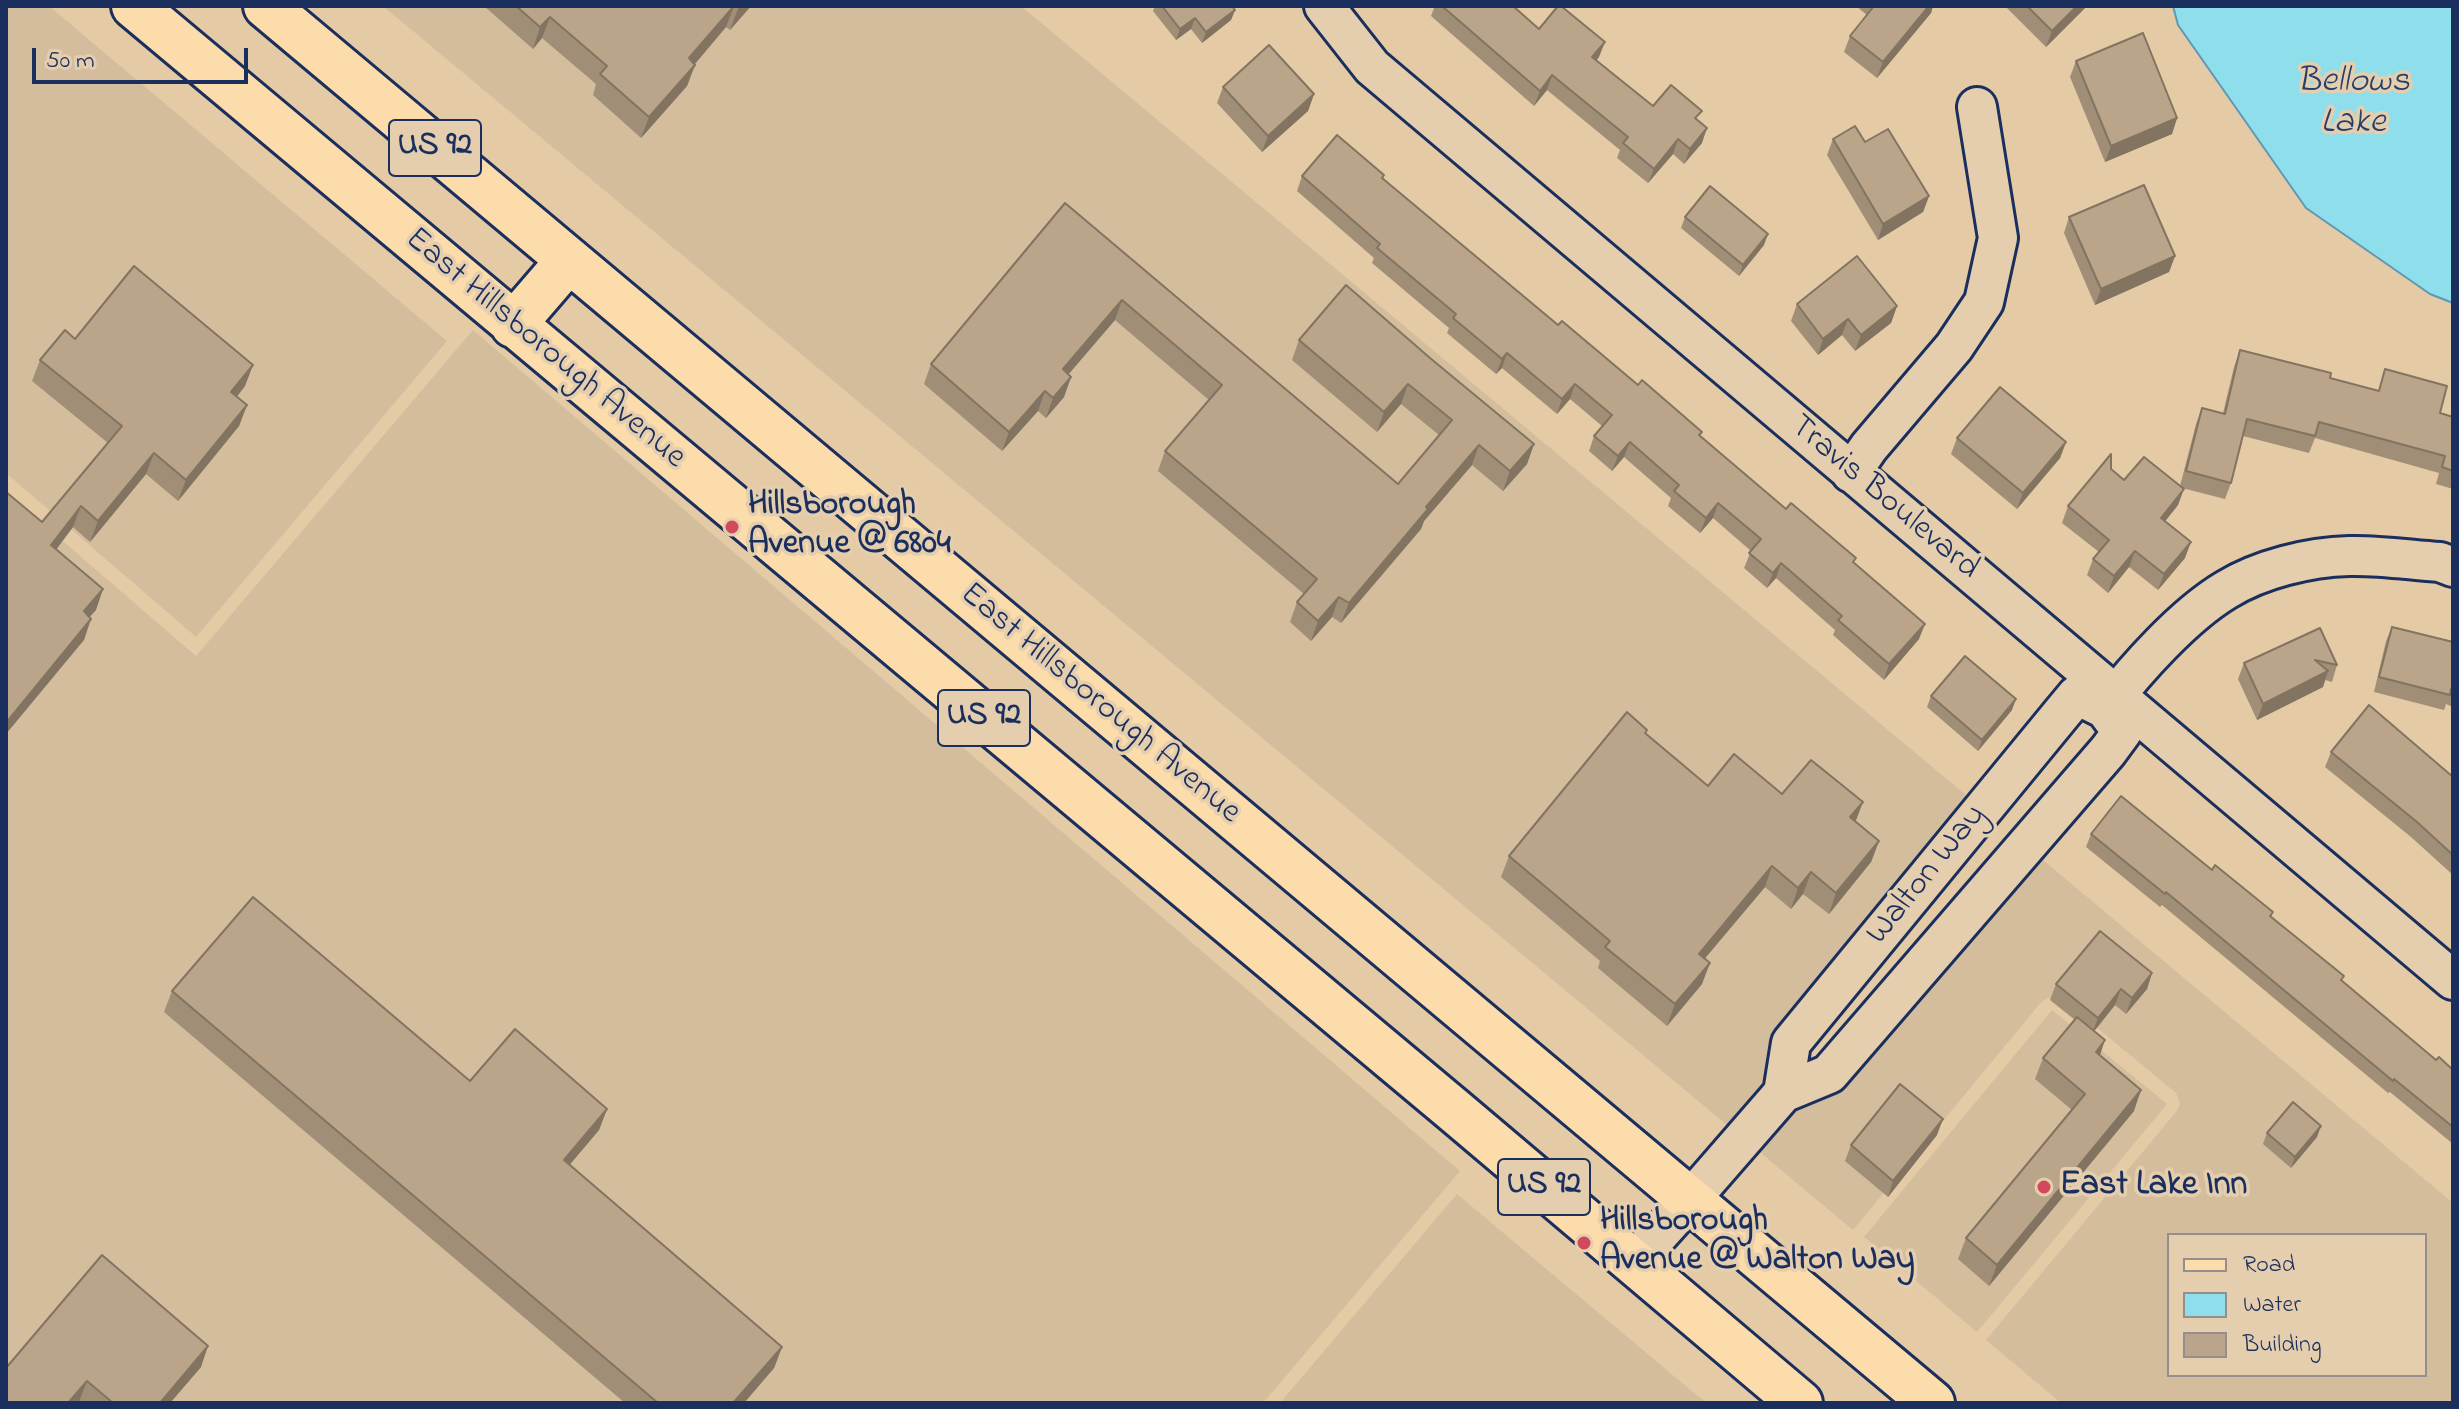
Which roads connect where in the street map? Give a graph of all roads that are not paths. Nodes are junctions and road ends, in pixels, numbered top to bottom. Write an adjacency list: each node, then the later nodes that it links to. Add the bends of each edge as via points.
1 (134, 6): 6 (main road, East Hillsborough Avenue / US 92)
2 (266, 6): 5 (main road, East Hillsborough Avenue / US 92)
3 (1324, 6): 7 (street, Travis Boulevard, via 1372,67)
4 (1977, 107): 7 (street, via 1998,238 1984,302)
5 (569, 260): 6 (main road); 12 (main road, East Hillsborough Avenue / US 92)
6 (513, 325): 13 (main road, East Hillsborough Avenue / US 92)
7 (1851, 473): 9 (street, Travis Boulevard)
8 (2453, 567): 9 (street, via 2349,556 2283,565 2227,589 2192,616)
9 (2111, 702): 10 (street, Travis Boulevard); 11 (street, Walton Way, via 2122,732 2108,751 1829,1074); 11 (street, Walton Way, via 2077,695 1791,1043)
10 (2453, 980)
11 (1783, 1093): 12 (street, Walton Way)
12 (1690, 1200): 13 (street, Walton Way); 15 (main road, East Hillsborough Avenue / US 92)
13 (1633, 1263): 14 (main road, East Hillsborough Avenue / US 92)
14 (1800, 1403)
15 (1932, 1403)

